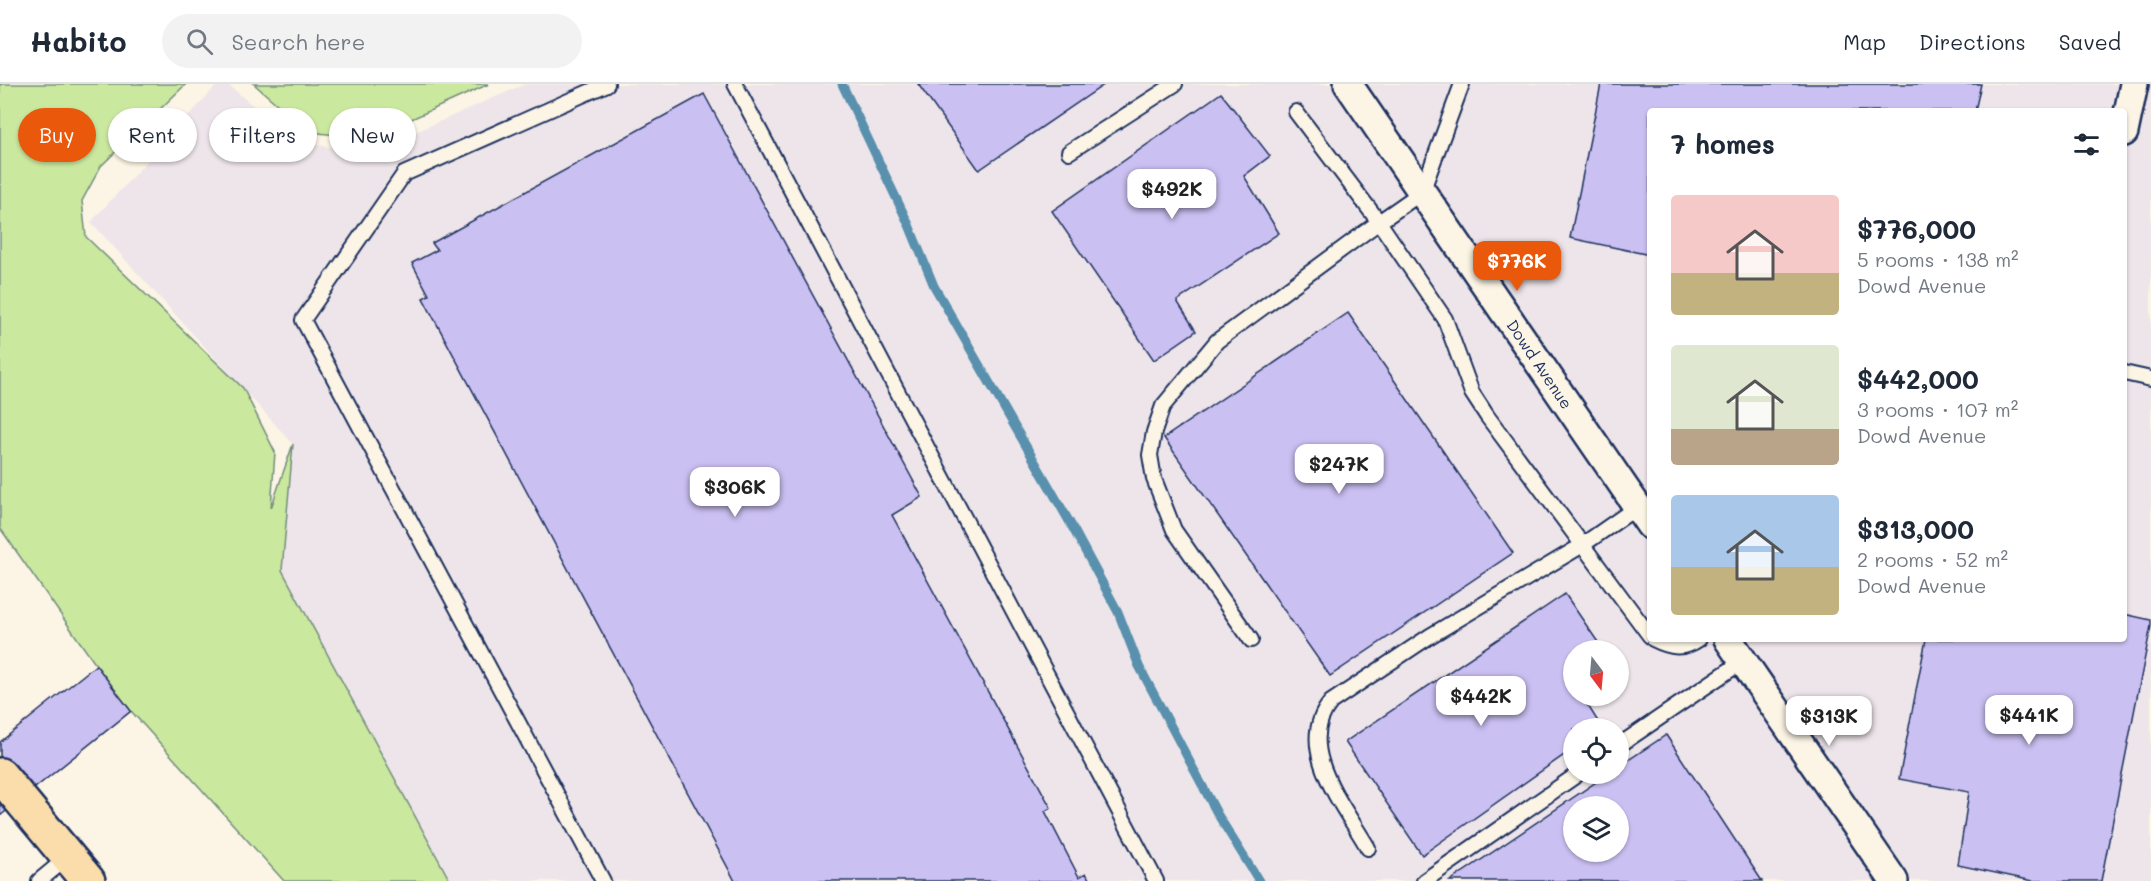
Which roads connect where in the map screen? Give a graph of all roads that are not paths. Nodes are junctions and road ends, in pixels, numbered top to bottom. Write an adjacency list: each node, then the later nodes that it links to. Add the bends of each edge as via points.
1 (607, 84): 27 (lane, via 404,174 303,320)
2 (735, 84): 28 (lane)
3 (1175, 84): 9 (lane)
4 (1348, 84): 10 (street, Dowd Avenue)
5 (1462, 84): 10 (lane)
6 (2134, 84): 8 (street)
7 (1296, 112): 11 (lane)
8 (2127, 118)
9 (1069, 152)
10 (1422, 192): 11 (lane); 14 (street, Dowd Avenue)
11 (1379, 222): 15 (lane, via 1445,319 1472,393); 17 (lane, via 1217,341 1163,406 1154,432 1150,455 1154,479 1174,530)
12 (2127, 374): 13 (lane)
13 (2151, 379)
14 (1644, 516): 15 (lane)
15 (1581, 546): 16 (lane); 24 (lane, via 1430,636 1331,702 1321,714 1317,735 1319,759)
16 (1647, 632)
17 (1251, 640)
18 (1660, 642): 19 (lane, via 1681,648)
19 (1694, 642)
20 (1739, 647): 21 (lane); 30 (street)
21 (1629, 737)
22 (0, 774): 25 (highway)
23 (1564, 784): 29 (lane)
24 (1368, 848)
25 (78, 869): 26 (lane)
26 (39, 881)
27 (603, 881)
28 (1155, 881)
29 (1424, 881)
30 (1894, 881)

